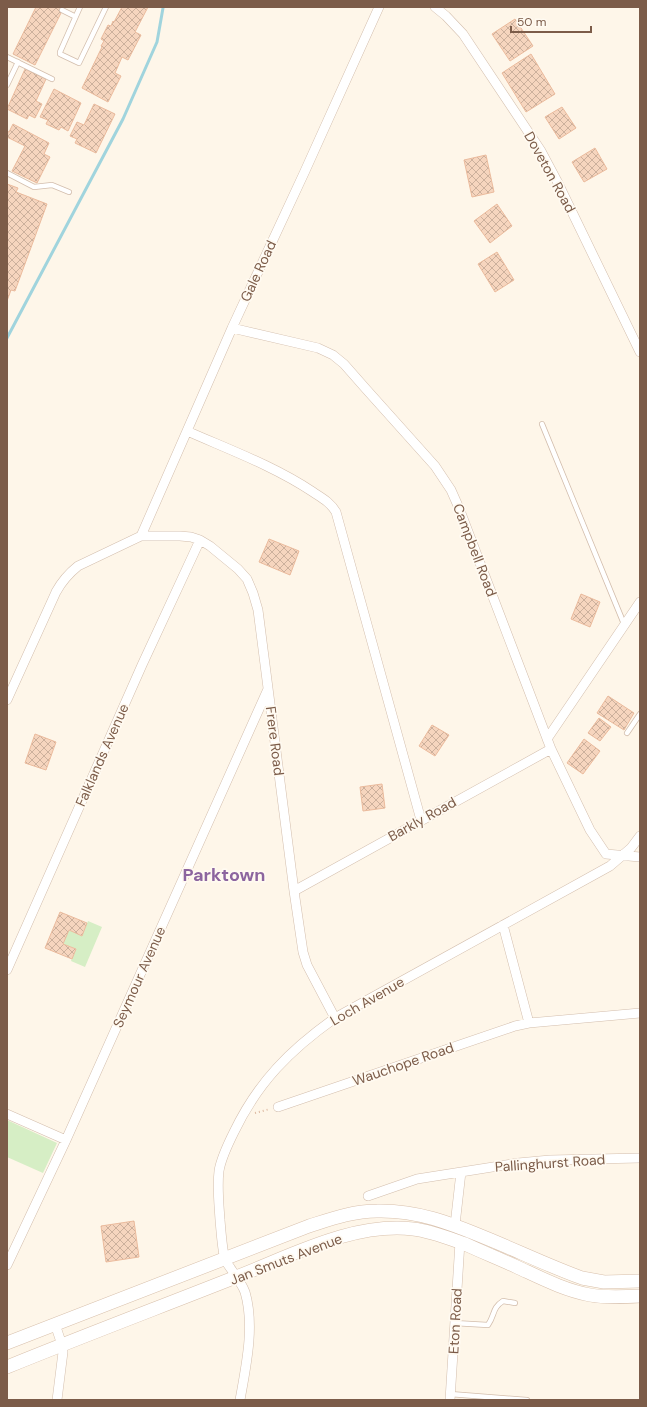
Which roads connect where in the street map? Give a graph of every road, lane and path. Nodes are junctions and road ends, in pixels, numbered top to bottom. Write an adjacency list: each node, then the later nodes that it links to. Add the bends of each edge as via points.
1 (80, 7): 6 (lane)
2 (106, 7): 6 (lane, via 79,63 60,54)
3 (379, 7): 13 (street, Gale Road)
4 (436, 7): 14 (street, Doveton Road, via 463,34 541,151)
5 (62, 10): 6 (lane)
6 (74, 16)
7 (7, 57): 8 (lane)
8 (18, 62): 9 (lane); 10 (lane)
9 (52, 79)
10 (7, 85)
11 (7, 173): 12 (lane, via 34,187 52,185)
12 (68, 192)
13 (232, 328): 16 (street, Gale Road); 25 (street, Campbell Road, via 318,348 334,355 445,478 459,508)
14 (640, 352)
15 (542, 424): 20 (lane)
16 (187, 431): 17 (street, Gale Road); 27 (street, via 296,480 332,505)
17 (141, 536): 18 (street, Frere Road, via 180,536); 22 (street, via 78,566 62,581)
18 (200, 540): 21 (street, Frere Road, via 238,569 254,593); 33 (street, Falklands Avenue)
19 (640, 602): 20 (street)
20 (625, 625): 25 (street)
21 (268, 688): 31 (street, Frere Road); 40 (street, Seymour Avenue)
22 (7, 700)
23 (640, 714): 24 (lane)
24 (628, 733)
25 (548, 739): 26 (street, Campbell Road)
26 (552, 749): 27 (street, Barkly Road); 29 (street, Campbell Road, via 590,830 603,850 606,854)
27 (421, 820): 31 (street, Barkly Road)
28 (640, 836): 29 (street, Loch Avenue)
29 (623, 856): 30 (street, Campbell Road); 32 (street, Loch Avenue, via 610,866)
30 (640, 857)
31 (294, 891): 35 (street, Frere Road, via 307,965)
32 (503, 925): 35 (street, Loch Avenue); 36 (street)
33 (7, 970)
34 (640, 1013): 36 (street, Wauchope Road)
35 (335, 1018): 39 (street, Loch Avenue, via 277,1067)
36 (529, 1023): 37 (street, Wauchope Road)
37 (278, 1107): 39 (path)
38 (7, 1114): 40 (street)
39 (242, 1116): 46 (street, Loch Avenue, via 221,1162 219,1173 218,1192)
40 (66, 1140): 47 (street, Seymour Avenue)
41 (640, 1158): 42 (street, Pallinghurst Road, via 550,1160)
42 (461, 1172): 43 (street, Pallinghurst Road, via 417,1179); 44 (street)
43 (368, 1196)
44 (455, 1225): 46 (main road, Jan Smuts Avenue, via 429,1216 399,1212 359,1212 309,1226); 49 (main road, Jan Smuts Avenue, via 582,1278 604,1282)
45 (460, 1242): 48 (main road, Jan Smuts Avenue, via 435,1233 413,1229 377,1229 310,1246); 50 (main road, Jan Smuts Avenue, via 578,1292 599,1296); 53 (street, Eton Road)
46 (225, 1259): 48 (street); 52 (main road, Jan Smuts Avenue)
47 (7, 1265)
48 (237, 1277): 55 (main road, Jan Smuts Avenue); 60 (street, via 245,1292 249,1334)
49 (640, 1281)
50 (640, 1296)
51 (515, 1303): 53 (lane, via 503,1301 497,1305 488,1325)
52 (55, 1324): 54 (main road, Jan Smuts Avenue); 55 (street)
53 (454, 1324): 57 (street, Eton Road)
54 (7, 1343)
55 (62, 1345): 56 (main road, Jan Smuts Avenue); 59 (street)
56 (7, 1367)
57 (450, 1397): 58 (lane)
58 (472, 1398): 61 (lane)
59 (57, 1400)
60 (240, 1400)
61 (527, 1400)

